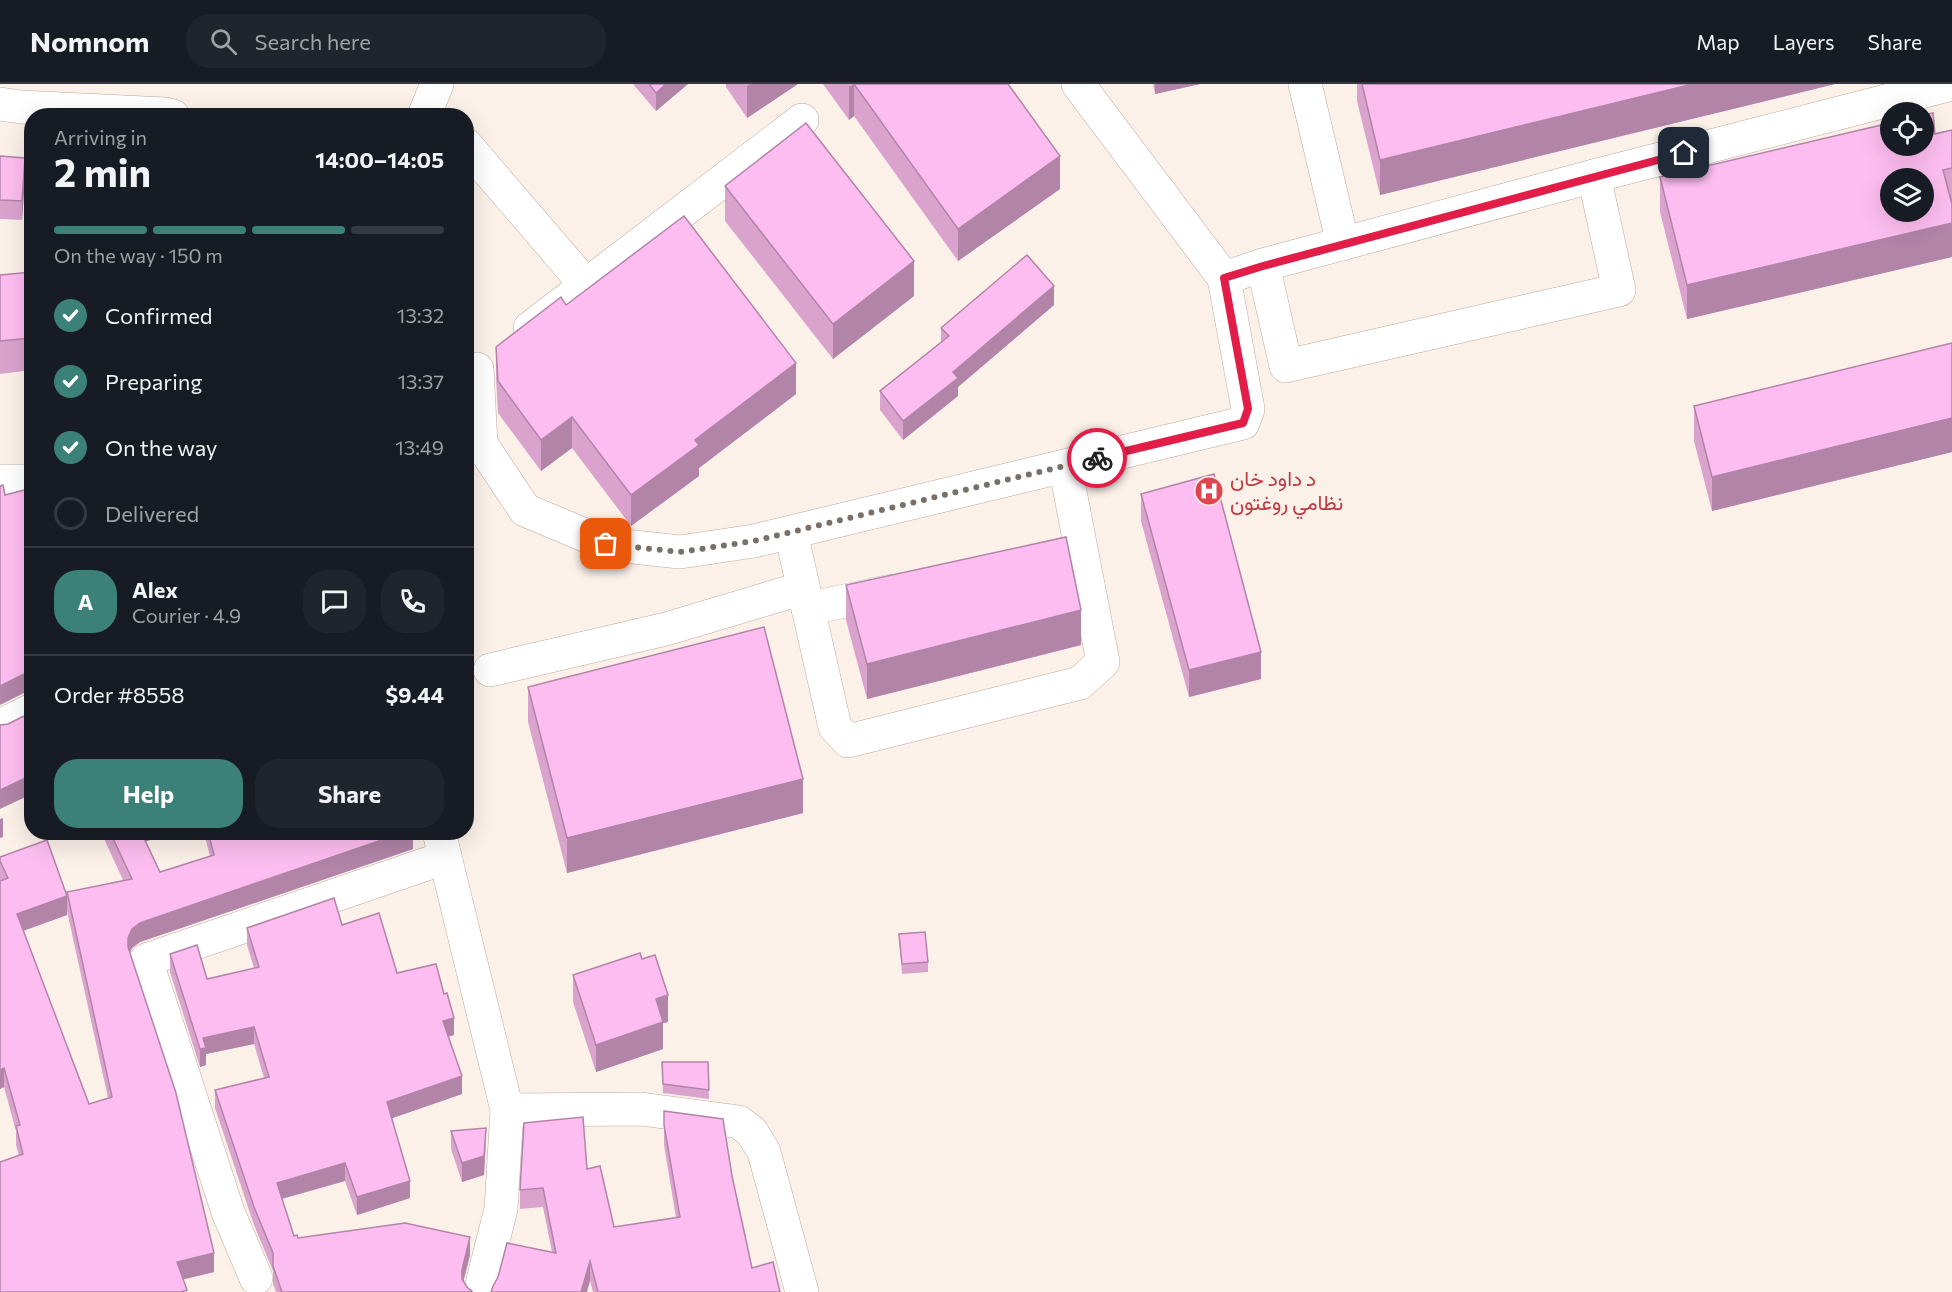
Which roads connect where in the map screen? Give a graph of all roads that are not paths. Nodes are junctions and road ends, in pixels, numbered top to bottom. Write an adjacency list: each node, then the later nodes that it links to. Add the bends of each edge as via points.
1 (1078, 84): 11 (street)
2 (1305, 84): 9 (street)
3 (1952, 84): 8 (street)
4 (0, 104): 5 (street)
5 (42, 108)
6 (802, 120): 12 (street)
7 (474, 154): 12 (street)
8 (1594, 176): 9 (street); 10 (street, via 1619,290 1286,366)
9 (1343, 244): 10 (street)
10 (1263, 266): 11 (street)
11 (1224, 278): 15 (street, via 1248,409 1243,423)
12 (586, 285): 13 (street)
13 (474, 368)
14 (474, 386): 18 (street, via 481,444 525,510 606,544 680,552)
15 (1065, 466): 18 (street); 20 (street, via 1069,552 1103,662 1080,683 848,741 835,727)
16 (0, 481): 17 (street)
17 (24, 481)
18 (791, 533): 20 (street)
19 (922, 584): 20 (street)
20 (806, 599): 21 (street)
21 (490, 670)
22 (24, 714): 23 (street)
23 (0, 726)
24 (442, 845): 25 (street); 26 (street, via 146,960 228,1212)
25 (507, 1110): 27 (street, via 501,1209); 28 (street, via 640,1109 739,1122 752,1132 764,1152)
26 (256, 1278)
27 (480, 1292)
28 (802, 1292)

